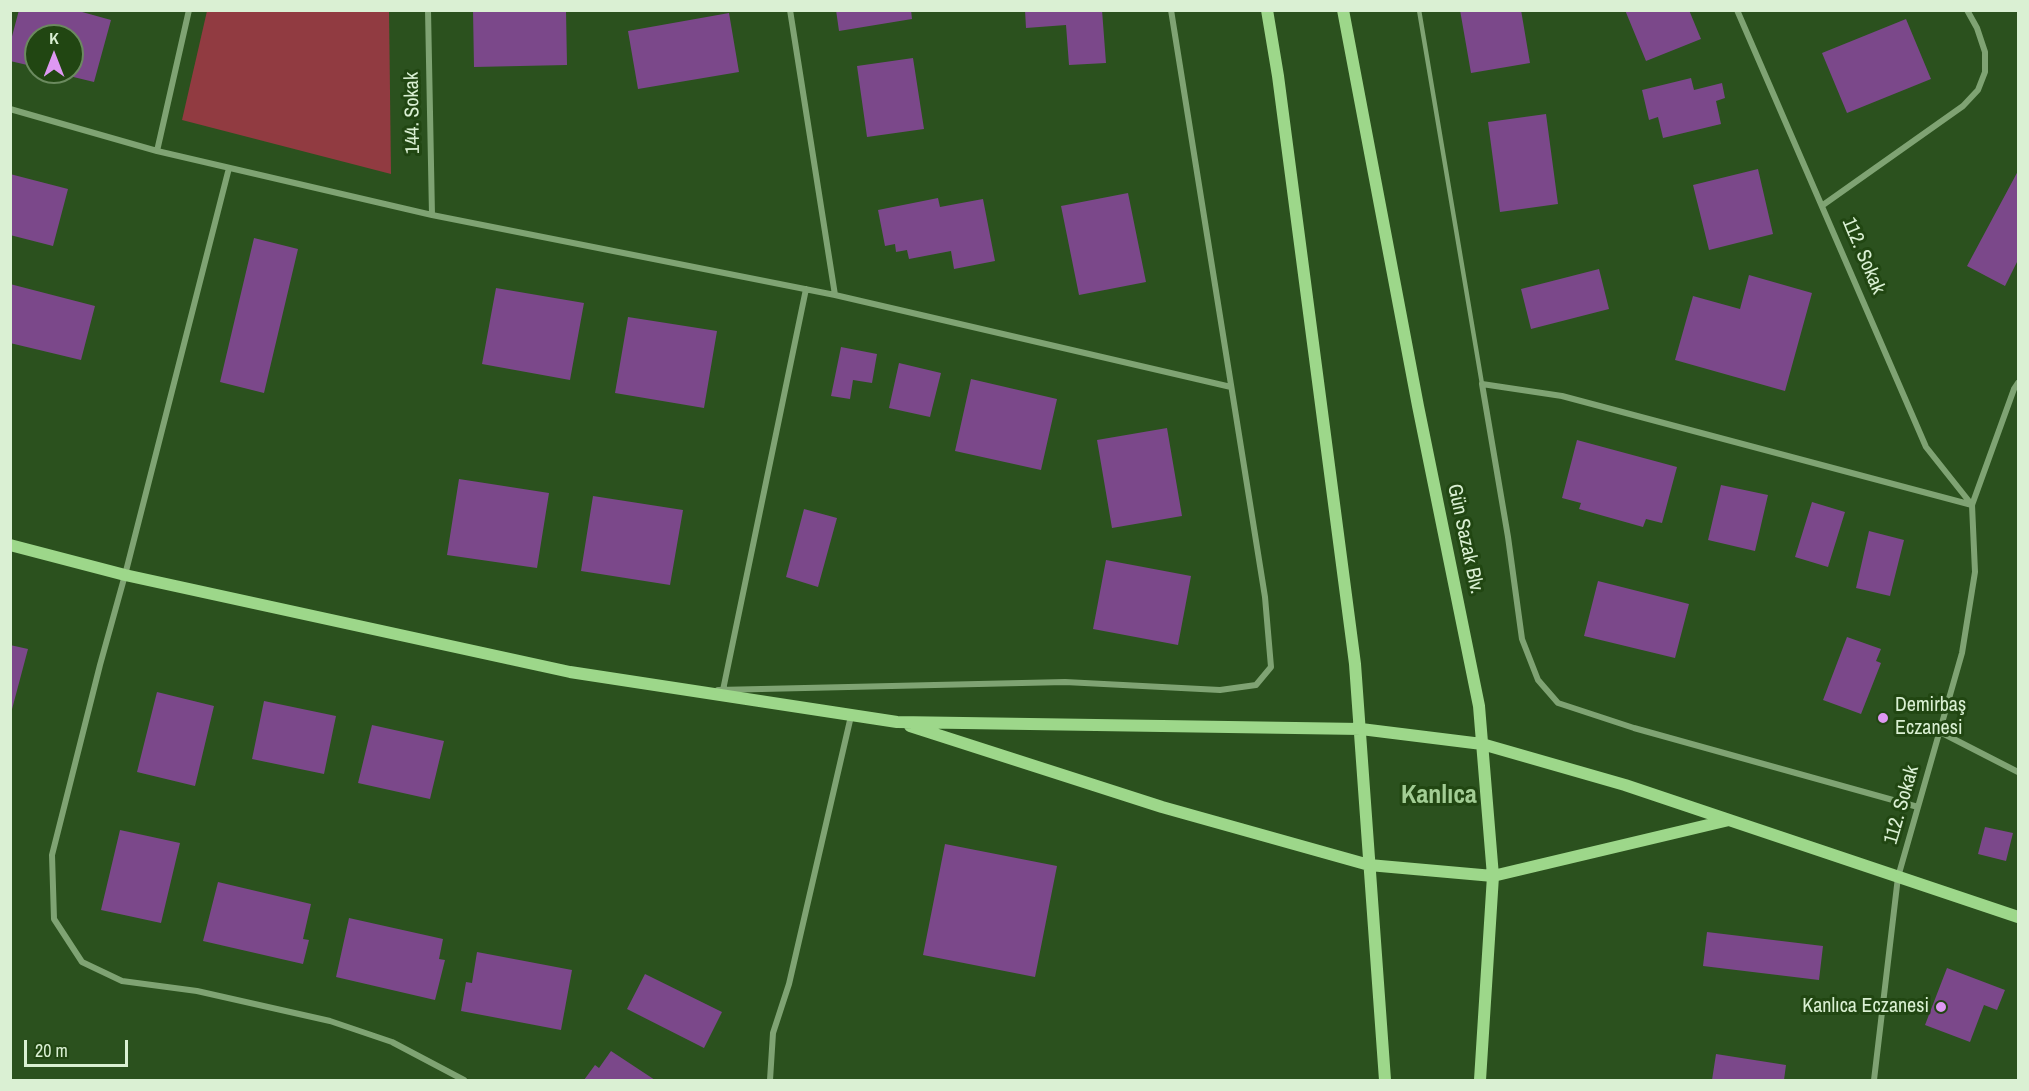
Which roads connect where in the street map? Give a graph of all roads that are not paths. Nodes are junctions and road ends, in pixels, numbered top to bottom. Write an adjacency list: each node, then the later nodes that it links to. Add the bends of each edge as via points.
1 (189, 10): 11 (street)
2 (428, 10): 14 (street, 144. Sokak)
3 (790, 10): 16 (street)
4 (1171, 10): 19 (street)
5 (1267, 10): 27 (main road, via 1354,652)
6 (1343, 10): 29 (main road, Gün Sazak Blv., via 1479,706)
7 (1419, 10): 18 (lane)
8 (1737, 10): 13 (street, 112. Sokak)
9 (1968, 10): 13 (street, via 1985,52 1985,72 1978,90 1963,106)
10 (10, 109): 11 (street)
11 (157, 151): 12 (street)
12 (229, 168): 14 (street); 22 (street)
13 (1823, 205): 20 (street, 112. Sokak, via 1926,447)
14 (432, 216): 15 (street)
15 (806, 289): 16 (street); 24 (street)
16 (836, 295): 19 (street)
17 (2019, 383): 20 (street, 112. Sokak)
18 (1482, 384): 20 (street, via 1562,396); 31 (street, via 1522,639 1538,680 1558,703)
19 (1231, 387): 24 (street, via 1265,597 1271,667 1256,685 1220,690 1065,682)
20 (1972, 506): 28 (street, 112. Sokak, via 1975,572 1962,653)
21 (10, 545): 22 (main road)
22 (124, 575): 23 (main road, via 570,672); 37 (street, via 52,855 54,919 82,962 122,981 197,991 330,1021 392,1042)
23 (691, 690): 24 (street); 25 (main road)
24 (723, 690)
25 (851, 715): 26 (main road); 38 (street, via 789,984 773,1033)
26 (897, 722): 27 (main road); 33 (main road, via 1162,807)
27 (1361, 729): 29 (main road); 33 (main road)
28 (1940, 732): 30 (street); 31 (street, 112. Sokak)
29 (1482, 744): 32 (main road); 34 (main road, Gün Sazak Blv.)
30 (2019, 772)
31 (1918, 807): 35 (street, 112. Sokak)
32 (1729, 820): 34 (main road); 35 (main road)
33 (1369, 865): 34 (main road); 39 (main road)
34 (1493, 876): 40 (main road, Gün Sazak Blv.)
35 (1898, 877): 36 (main road); 41 (street, 112. Sokak)
36 (2019, 917)
37 (464, 1080)
38 (770, 1080)
39 (1385, 1080)
40 (1480, 1080)
41 (1874, 1080)

